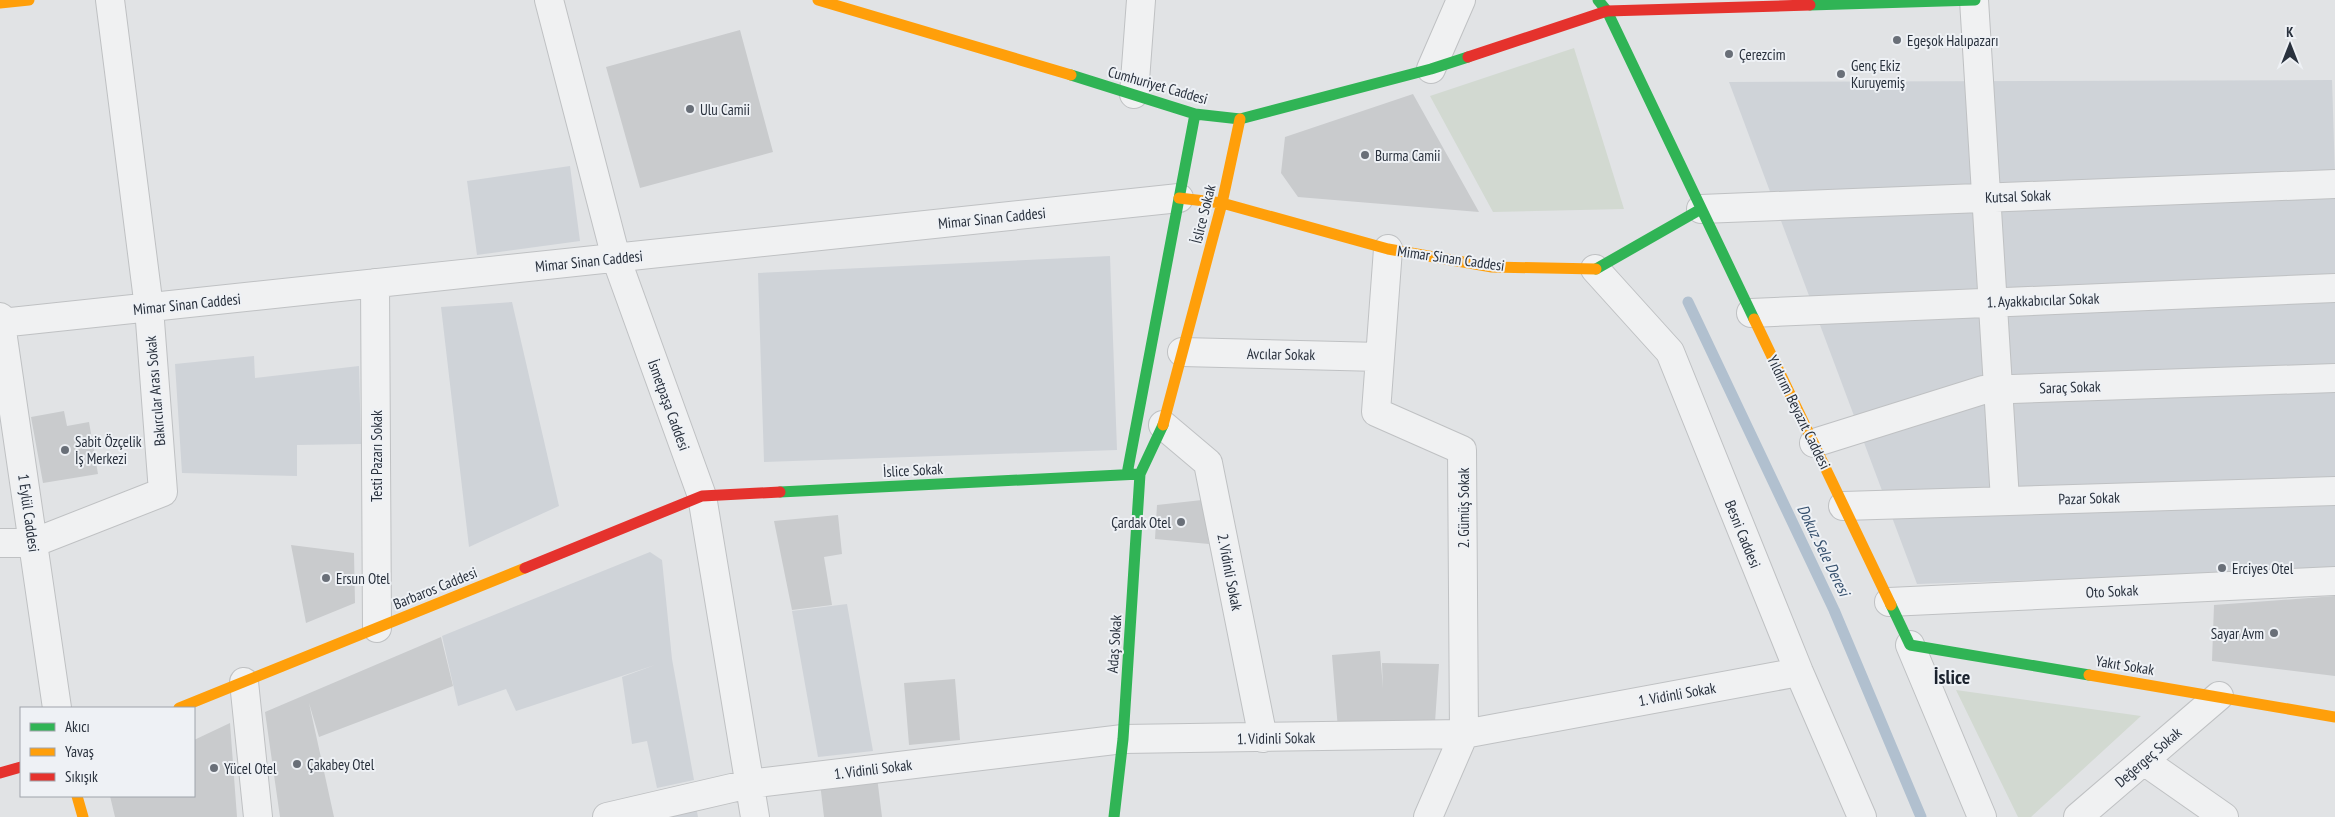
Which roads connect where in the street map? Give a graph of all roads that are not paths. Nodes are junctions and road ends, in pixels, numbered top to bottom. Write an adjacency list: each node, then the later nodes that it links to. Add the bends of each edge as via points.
1 (29, 0): 10 (main road)
2 (110, 0): 28 (street, Bakırcılar Arası Sokak)
3 (549, 0): 23 (street, İsmetpaşa Caddesi)
4 (818, 0): 14 (main road, Cumhuriyet Caddesi)
5 (1141, 0): 14 (street)
6 (1462, 0): 13 (street)
7 (1598, 0): 12 (main road, Yıldırım Beyazıt Caddesi)
8 (1667, 0): 11 (main road)
9 (1974, 0): 11 (main road, Cumhuriyet Caddesi); 18 (street)
10 (0, 3)
11 (1676, 8): 12 (main road, Cumhuriyet Caddesi)
12 (1607, 11): 13 (main road, Cumhuriyet Caddesi); 21 (main road, Yıldırım Beyazıt Caddesi)
13 (1431, 69): 16 (main road, Cumhuriyet Caddesi)
14 (1134, 94): 15 (main road, Cumhuriyet Caddesi)
15 (1194, 114): 16 (main road, Cumhuriyet Caddesi); 19 (main road, İslice Sokak)
16 (1240, 119): 20 (main road, İslice Sokak)
17 (2335, 184): 18 (street, Kutsal Sokak)
18 (1986, 197): 21 (street, Kutsal Sokak); 27 (street)
19 (1179, 198): 20 (main road, Mimar Sinan Caddesi); 23 (street, Mimar Sinan Caddesi); 37 (main road, İslice Sokak)
20 (1222, 203): 22 (main road, Mimar Sinan Caddesi); 31 (main road, İslice Sokak)
21 (1701, 209): 24 (main road); 29 (main road, Yıldırım Beyazıt Caddesi)
22 (1388, 249): 24 (main road, Mimar Sinan Caddesi, via 1492,267); 32 (street, 2. Gümüş Sokak)
23 (616, 258): 25 (street, Mimar Sinan Caddesi); 40 (street, İsmetpaşa Caddesi)
24 (1595, 269): 49 (street, Besni Caddesi, via 1670,352)
25 (375, 284): 28 (street, Mimar Sinan Caddesi); 47 (street, Testi Pazarı Sokak)
26 (2335, 288): 27 (street, 1. Ayakkabıcılar Sokak)
27 (1992, 302): 29 (street, 1. Ayakkabıcılar Sokak); 34 (street)
28 (148, 308): 30 (street, Mimar Sinan Caddesi); 43 (street, Bakırcılar Arası Sokak, via 163,492)
29 (1751, 313): 36 (main road, Yıldırım Beyazıt Caddesi)
30 (0, 321): 43 (street, 1 Eylül Caddesi)
31 (1182, 352): 32 (street, Avcılar Sokak); 35 (main road, İslice Sokak)
32 (1380, 356): 55 (street, 2. Gümüş Sokak, via 1376,412 1462,450)
33 (2335, 378): 34 (street, Saraç Sokak)
34 (1998, 390): 36 (street, Saraç Sokak, via 1983,390); 41 (street)
35 (1163, 425): 38 (main road, İslice Sokak); 56 (street, 2. Vidinli Sokak, via 1208,463)
36 (1814, 443): 42 (main road, Yıldırım Beyazıt Caddesi)
37 (1126, 474): 38 (main road, İslice Sokak); 40 (main road, İslice Sokak)
38 (1140, 474): 57 (main road, Adaş Sokak)
39 (2335, 491): 41 (street, Pazar Sokak)
40 (702, 496): 47 (main road, Barbaros Caddesi); 61 (street, İsmetpaşa Caddesi)
41 (2005, 500): 42 (street, Pazar Sokak)
42 (1843, 506): 46 (main road, Yıldırım Beyazıt Caddesi)
43 (33, 542): 44 (street, Bakırcılar Arası Sokak); 52 (street, 1 Eylül Caddesi)
44 (0, 543)
45 (2335, 581): 46 (street, Oto Sokak)
46 (1890, 602): 48 (main road, Yıldırım Beyazıt Caddesi)
47 (377, 628): 50 (main road, Barbaros Caddesi)
48 (1910, 645): 51 (main road, Yakıt Sokak); 70 (street, Yıldırım Beyazıt Caddesi)
49 (1799, 672): 55 (street, 1. Vidinli Sokak); 69 (street, Besni Caddesi)
50 (244, 682): 53 (main road, Barbaros Caddesi); 64 (street)
51 (2219, 696): 54 (main road, Yakıt Sokak); 58 (street, Değergeç Sokak)
52 (57, 707)
53 (182, 707)
54 (2335, 717)
55 (1464, 734): 56 (street, 1. Vidinli Sokak); 68 (street, 2. Gümüş Sokak)
56 (1262, 738): 57 (street, 1. Vidinli Sokak)
57 (1123, 739): 61 (street, 1. Vidinli Sokak); 67 (main road, Adaş Sokak)
58 (2144, 761): 71 (street, Değergeç Sokak); 72 (street)
59 (20, 767): 60 (main road)
60 (0, 773)
61 (749, 784): 65 (street, 1. Vidinli Sokak); 66 (street, İsmetpaşa Caddesi)
62 (76, 797): 63 (main road)
63 (83, 817)
64 (258, 817)
65 (607, 817)
66 (755, 817)
67 (1114, 817)
68 (1428, 817)
69 (1862, 817)
70 (1982, 817)
71 (2078, 817)
72 (2224, 817)

